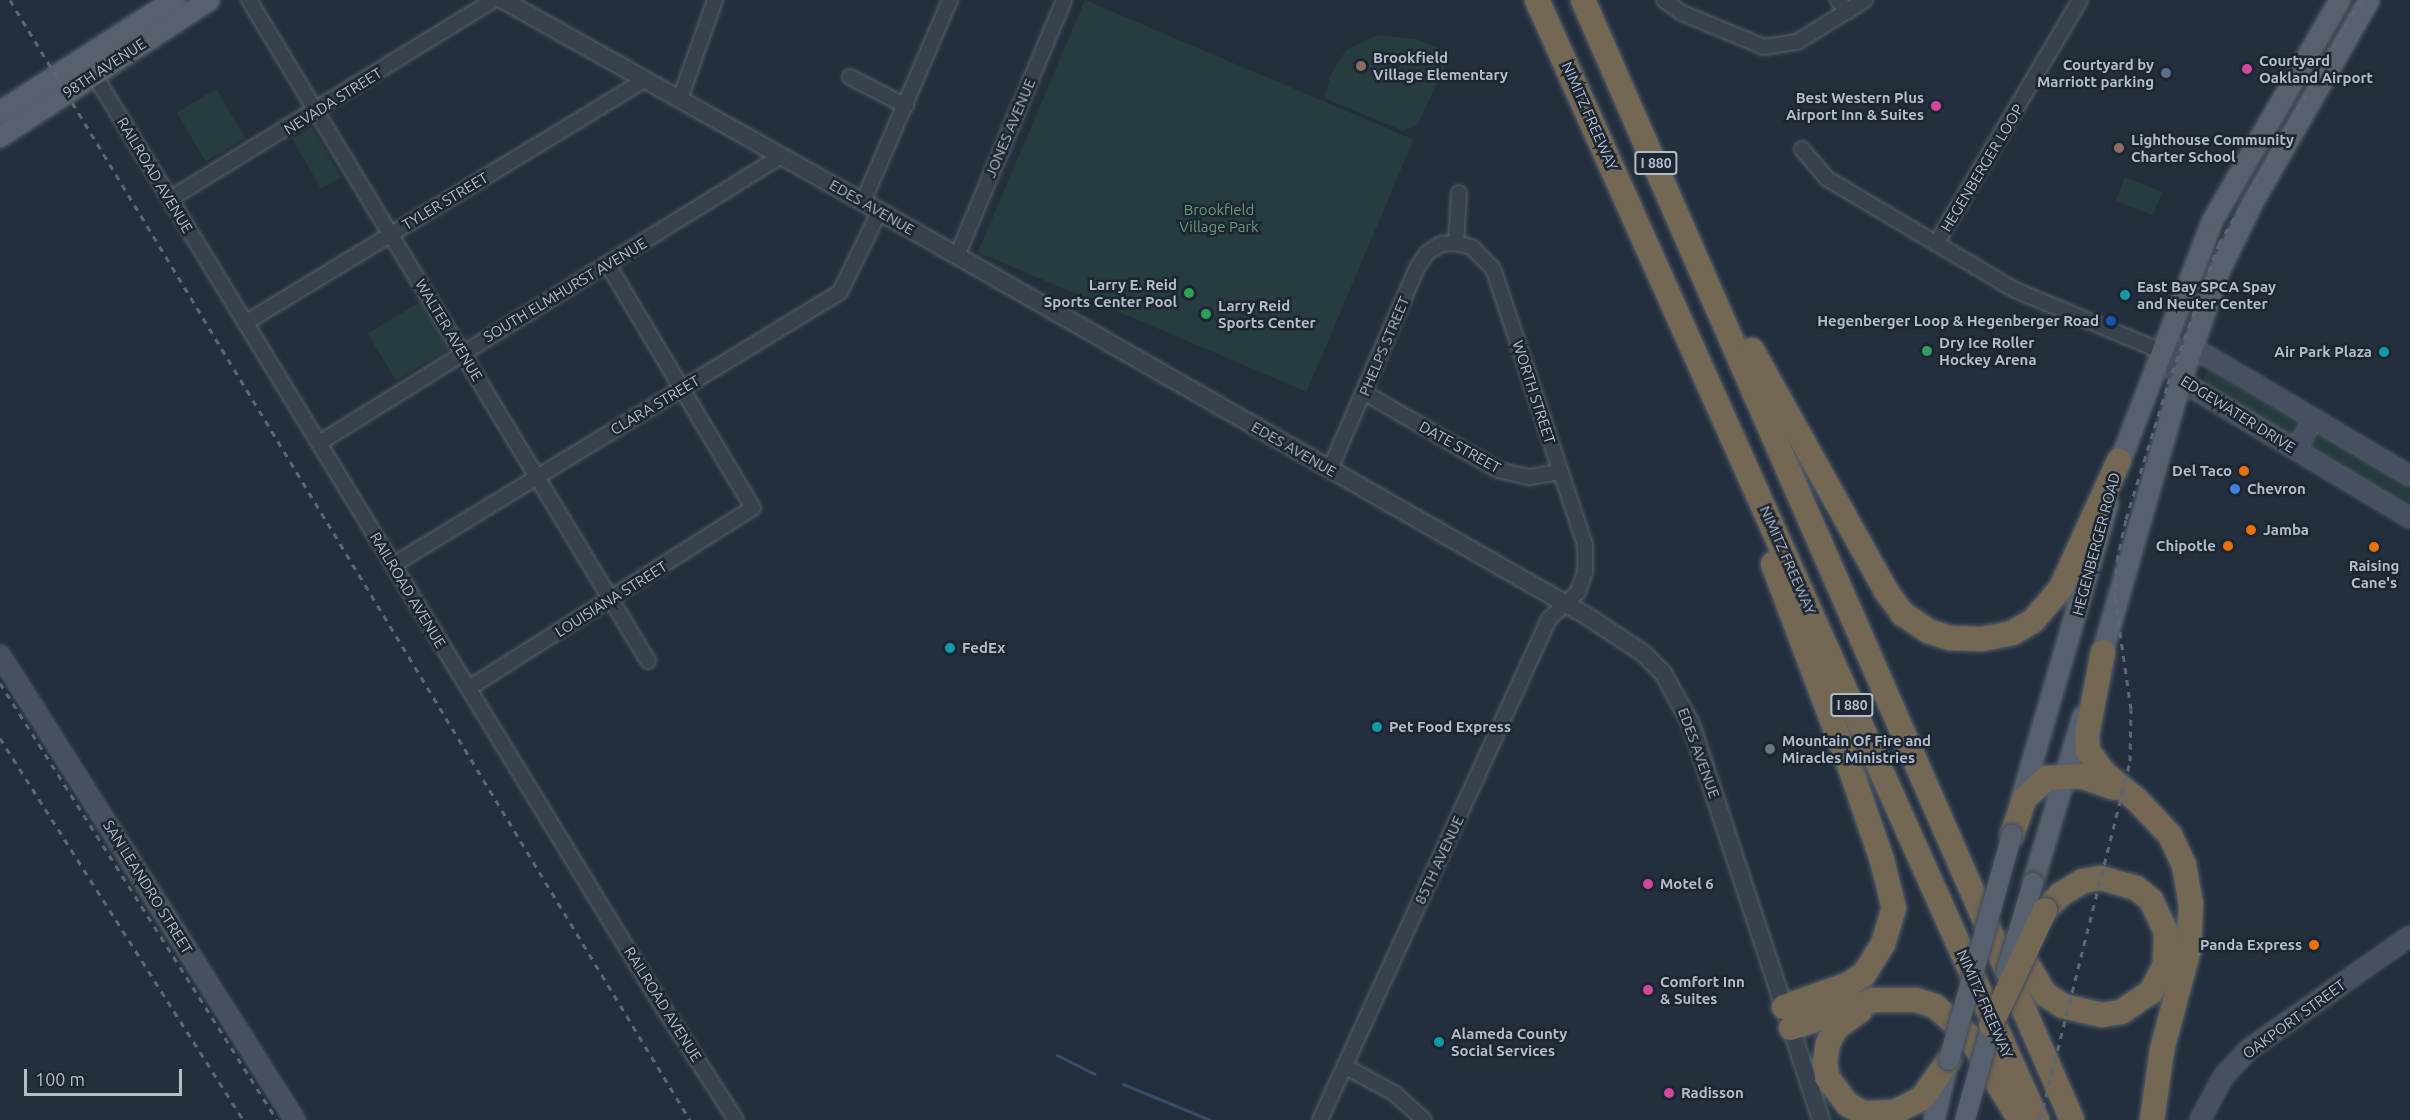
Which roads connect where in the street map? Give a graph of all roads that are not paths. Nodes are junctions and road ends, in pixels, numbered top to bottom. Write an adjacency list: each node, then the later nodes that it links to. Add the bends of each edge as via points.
1 (174, 0): 18 (main road, 98TH AVENUE)
2 (209, 0): 18 (main road, 98TH AVENUE)
3 (249, 0): 23 (street, WALTER AVENUE)
4 (494, 0): 23 (street, NEVADA STREET)
5 (503, 0): 20 (street, EDES AVENUE)
6 (715, 0): 21 (street)
7 (950, 0): 22 (street)
8 (1064, 0): 35 (street, JONES AVENUE)
9 (1537, 0): 37 (highway, NIMITZ FREEWAY / I 880)
10 (1583, 0): 39 (highway, I 880)
11 (1664, 0): 17 (street, via 1682,13 1764,47 1797,42)
12 (1838, 0): 17 (street)
13 (1865, 0): 17 (street)
14 (2080, 0): 33 (street, HEGENBERGER LOOP)
15 (2340, 0): 42 (main road, HEGENBERGER ROAD, via 2217,212)
16 (2369, 0): 40 (main road, via 2253,201 2219,272)
17 (1847, 12)
18 (89, 66): 24 (main road, 98TH AVENUE); 25 (main road, 98TH AVENUE); 29 (street, RAILROAD AVENUE)
19 (850, 77): 22 (street)
20 (645, 80): 21 (street, EDES AVENUE); 32 (street, TYLER STREET)
21 (680, 99): 27 (street, EDES AVENUE)
22 (906, 106): 30 (street)
23 (317, 111): 29 (street, NEVADA STREET); 32 (street, WALTER AVENUE)
24 (0, 112)
25 (0, 137)
26 (1802, 149): 33 (street, via 1826,178)
27 (781, 156): 30 (street, EDES AVENUE); 36 (street, SOUTH ELMHURST AVENUE)
28 (1459, 193): 34 (street)
29 (170, 200): 38 (street, RAILROAD AVENUE)
30 (863, 202): 31 (street, EDES AVENUE)
31 (879, 212): 35 (street, EDES AVENUE); 44 (street, CLARA STREET, via 840,292)
32 (391, 233): 38 (street, TYLER STREET); 41 (street, WALTER AVENUE)
33 (1937, 242): 42 (street, HEGENBERGER LOOP, via 2033,299)
34 (1456, 243): 45 (street, PHELPS STREET, via 1441,244 1427,253 1418,266); 51 (street, WORTH STREET, via 1472,247 1493,269)
35 (957, 256): 50 (street, EDES AVENUE)
36 (608, 265): 41 (street, SOUTH ELMHURST AVENUE); 44 (street)
37 (1669, 290): 68 (highway, via 1848,762 1891,888 1892,921 1864,974); 80 (highway, NIMITZ FREEWAY / I 880)
38 (245, 323): 47 (street, RAILROAD AVENUE)
39 (1728, 325): 49 (highway, via 1751,348 1886,591 1903,614 1928,631 1950,638 1982,639 2012,633 2033,621 2061,588); 64 (highway, I 880)
40 (2191, 349): 42 (main road, EDGEWATER DRIVE); 43 (main road); 46 (main road, EDGEWATER DRIVE)
41 (462, 352): 47 (street, SOUTH ELMHURST AVENUE); 52 (street, WALTER AVENUE)
42 (2163, 352): 43 (main road, EDGEWATER DRIVE); 49 (main road, HEGENBERGER ROAD)
43 (2181, 381): 48 (main road, EDGEWATER DRIVE); 58 (main road)
44 (683, 389): 52 (street, CLARA STREET); 56 (street, LOUISIANA STREET, via 753,508)
45 (1365, 393): 50 (street, PHELPS STREET); 51 (street, DATE STREET, via 1498,470 1529,477)
46 (2314, 419): 48 (main road); 53 (main road, EDGEWATER DRIVE)
47 (319, 443): 55 (street, RAILROAD AVENUE)
48 (2296, 449): 54 (main road, EDGEWATER DRIVE)
49 (2118, 461): 65 (main road, HEGENBERGER ROAD, via 2085,591)
50 (1330, 469): 57 (street, EDES AVENUE)
51 (1561, 472): 57 (street, WORTH STREET, via 1586,559 1578,592)
52 (536, 476): 55 (street, CLARA STREET); 56 (street, WALTER AVENUE)
53 (2410, 476)
54 (2410, 518)
55 (393, 565): 61 (street, RAILROAD AVENUE)
56 (611, 599): 60 (street, WALTER AVENUE); 61 (street, LOUISIANA STREET)
57 (1565, 604): 68 (street, EDES AVENUE, via 1643,653 1679,697 1695,734); 71 (street, 85TH AVENUE, via 1550,619)
58 (2103, 652): 62 (main road); 63 (highway, via 2087,734 2088,751 2104,773)
59 (0, 655): 72 (main road, SAN LEANDRO STREET)
60 (648, 661)
61 (469, 688): 73 (street, RAILROAD AVENUE)
62 (2064, 774): 63 (highway, via 2099,782); 65 (highway, via 2036,785 2025,798); 69 (main road, bridge)
63 (2137, 800): 82 (highway, via 2165,828 2178,849 2191,903 2188,949 2162,1050)
64 (1944, 822): 69 (highway, bridge, via 1979,873 2024,962 2045,994 2063,1006 2102,1015 2121,1012 2151,992 2165,964 2166,932 2151,900 2136,888 2101,878 2084,881 2060,895 2045,910); 81 (highway, I 880)
65 (2012, 835): 70 (main road, HEGENBERGER ROAD, bridge)
66 (2410, 936): 83 (main road, OAKPORT STREET, via 2248,1050 2223,1077)
67 (1896, 998): 68 (highway); 70 (highway, via 1864,1009 1836,1028 1825,1061 1835,1093 1863,1113 1895,1112 1922,1098); 79 (highway, via 1935,1005 1952,1018 1969,1036)
68 (1787, 1018): 76 (street, EDES AVENUE)
69 (1991, 1025): 78 (main road, bridge)
70 (1949, 1060): 77 (main road, HEGENBERGER ROAD)
71 (1344, 1065): 74 (street, 85TH AVENUE); 75 (street, via 1394,1093)
72 (295, 1120)
73 (736, 1120)
74 (1320, 1120)
75 (1424, 1120)
76 (1821, 1120)
77 (1934, 1120)
78 (1965, 1120)
79 (2020, 1120)
80 (2037, 1120)
81 (2072, 1120)
82 (2152, 1120)
83 (2200, 1120)

